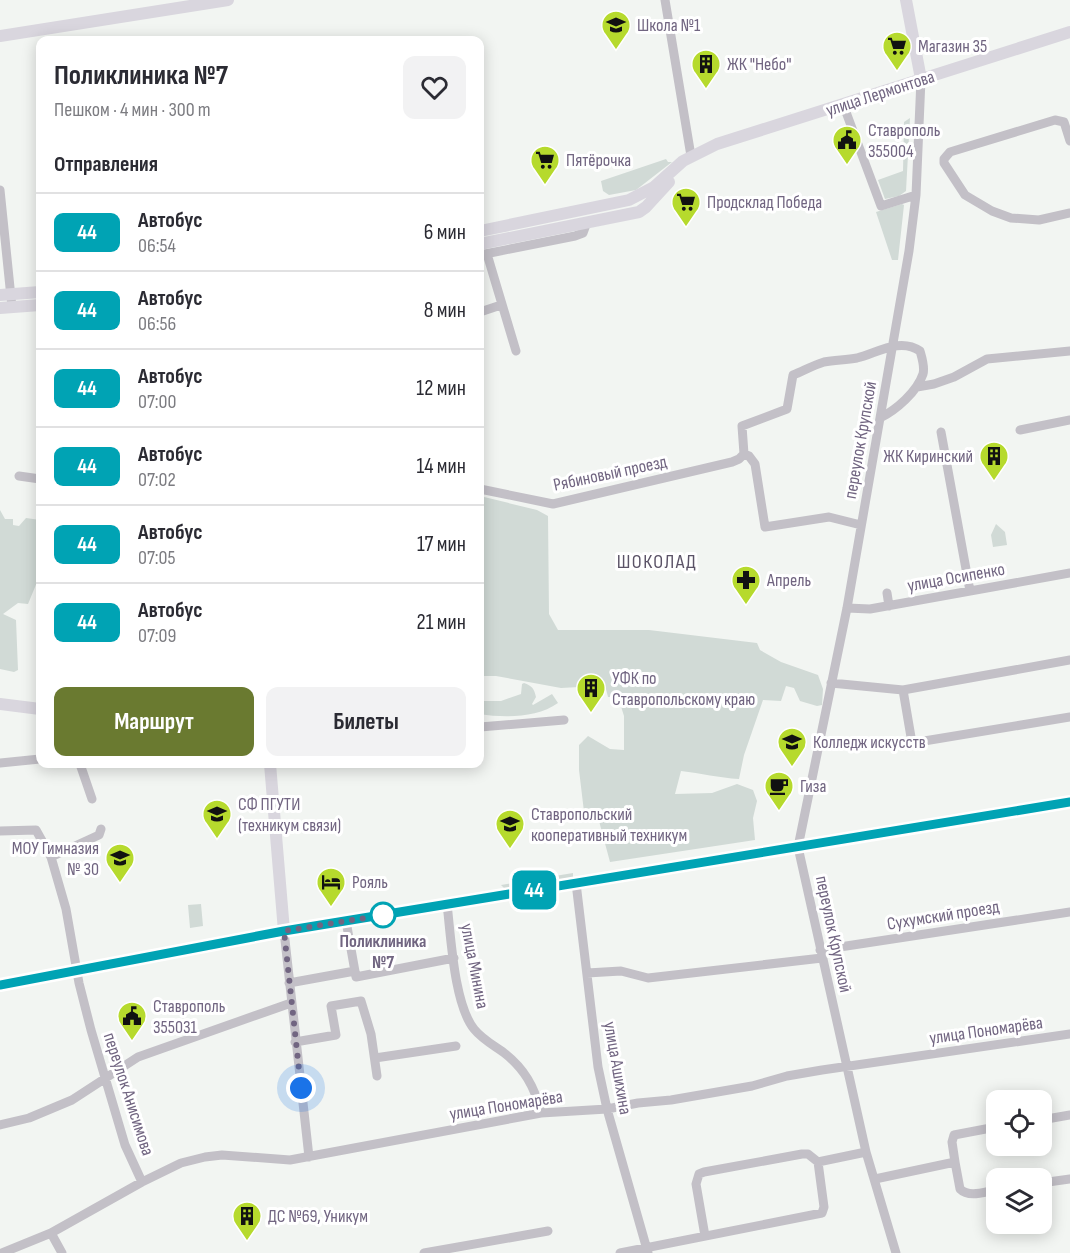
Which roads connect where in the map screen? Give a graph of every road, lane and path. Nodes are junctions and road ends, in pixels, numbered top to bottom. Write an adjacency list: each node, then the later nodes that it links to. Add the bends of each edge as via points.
1 (220, 0): 5 (main road)
2 (665, 0): 9 (street)
3 (906, 0): 6 (main road)
4 (1070, 32): 6 (main road, улица Лермонтова)
5 (0, 36)
6 (921, 80): 7 (main road, улица Лермонтова); 11 (street)
7 (843, 104): 9 (main road, улица Лермонтова); 11 (street, via 882,206)
8 (1070, 141): 13 (street, via 1064,122 1055,120 950,152 944,159 965,195 992,211 1011,218 1039,220)
9 (691, 156): 12 (main road, улица Лермонтова, via 654,187); 14 (main road, улица Лермонтова, via 646,207)
10 (0, 190): 19 (street)
11 (916, 195): 26 (street, переулок Крупской)
12 (629, 200): 14 (main road, via 641,205); 15 (main road, улица Лермонтова)
13 (1070, 213)
14 (631, 214): 16 (main road, улица Лермонтова)
15 (484, 230)
16 (484, 250)
17 (484, 257): 21 (street)
18 (36, 293): 19 (main road)
19 (5, 301): 20 (main road)
20 (36, 305)
21 (501, 305): 22 (street); 23 (street)
22 (484, 311)
23 (516, 351)
24 (1070, 351): 25 (street, via 987,359 954,377)
25 (917, 387): 26 (street, via 891,413); 30 (street, via 924,372 920,351 914,346 822,363 794,375 787,409 742,426)
26 (880, 418): 34 (street, переулок Крупской)
27 (1070, 420): 28 (street)
28 (1020, 430)
29 (941, 432): 36 (street)
30 (744, 454): 33 (street, Рябиновый проезд, via 732,462 554,504); 34 (street, via 755,464 765,527 829,517)
31 (19, 476): 32 (street)
32 (36, 478)
33 (484, 490)
34 (861, 525): 39 (street, переулок Крупской)
35 (1070, 573): 36 (street, улица Осипенко)
36 (970, 591): 38 (street, улица Осипенко)
37 (887, 594): 38 (street)
38 (889, 606): 39 (street, улица Осипенко)
39 (847, 608): 41 (street, переулок Крупской)
40 (1070, 660): 42 (street)
41 (831, 683): 42 (street); 56 (street, переулок Крупской)
42 (903, 690): 45 (street, via 912,743)
43 (0, 704): 44 (main road)
44 (36, 708)
45 (1070, 717)
46 (564, 720): 47 (street)
47 (484, 727)
48 (36, 759): 49 (street)
49 (0, 763)
50 (82, 768): 52 (street)
51 (270, 768): 62 (main road)
52 (92, 799)
53 (1070, 802): 56 (main road)
54 (101, 829): 57 (street, via 92,840)
55 (0, 831): 57 (street, переулок Анисимова, via 36,830)
56 (798, 847): 58 (main road); 63 (street, переулок Крупской)
57 (51, 857): 65 (street, переулок Анисимова, via 66,909)
58 (576, 884): 59 (main road); 67 (street, улица Ашихина)
59 (447, 904): 61 (main road); 64 (street, улица Минина)
60 (1070, 912): 63 (street, Сухумский проезд)
61 (346, 921): 62 (main road); 66 (street)
62 (284, 931): 65 (main road); 68 (street)
63 (821, 954): 67 (street, Сухумский проезд, via 648,978 621,971); 75 (street, переулок Крупской)
64 (454, 958): 66 (street, via 356,976); 79 (street, улица Минина, via 468,1019 484,1040 517,1064 535,1090)
65 (77, 971): 69 (main road); 77 (street, переулок Анисимова)
66 (355, 971): 68 (street)
67 (586, 973): 78 (street, улица Ашихина)
68 (289, 983): 70 (street)
69 (0, 985)
70 (291, 1004): 72 (street); 77 (street, via 138,1057)
71 (1070, 1034): 75 (street, улица Пономарёва)
72 (295, 1042): 74 (street, via 336,1035 331,1006 361,1000); 85 (street)
73 (456, 1046): 74 (street)
74 (375, 1058): 76 (street)
75 (846, 1067): 78 (street, улица Пономарёва); 84 (street, переулок Крупской)
76 (377, 1076)
77 (105, 1079): 82 (street, via 72,1100); 91 (street, переулок Анисимова, via 125,1145)
78 (606, 1109): 79 (street, улица Пономарёва); 96 (street, улица Ашихина)
79 (541, 1113): 85 (street, улица Пономарёва)
80 (1070, 1115): 81 (street)
81 (1052, 1118)
82 (0, 1125)
83 (986, 1129): 87 (street, via 954,1135)
84 (866, 1152): 86 (street); 88 (street, переулок Крупской)
85 (309, 1157): 91 (street, улица Пономарёва, via 205,1157 181,1163)
86 (818, 1162): 95 (street, via 822,1213); 95 (street, via 802,1154 699,1174 696,1184)
87 (955, 1162): 88 (street); 92 (street, via 963,1192)
88 (875, 1179): 101 (street, переулок Крупской)
89 (1070, 1179): 90 (street)
90 (1052, 1181)
91 (142, 1182): 94 (street, улица Пономарёва)
92 (986, 1192)
93 (548, 1231): 99 (street)
94 (51, 1233): 97 (street, улица Пономарёва); 98 (street)
95 (705, 1236): 96 (street)
96 (648, 1250): 100 (street)
97 (2, 1253)
98 (62, 1253)
99 (424, 1253)
100 (620, 1253)
101 (896, 1253)

